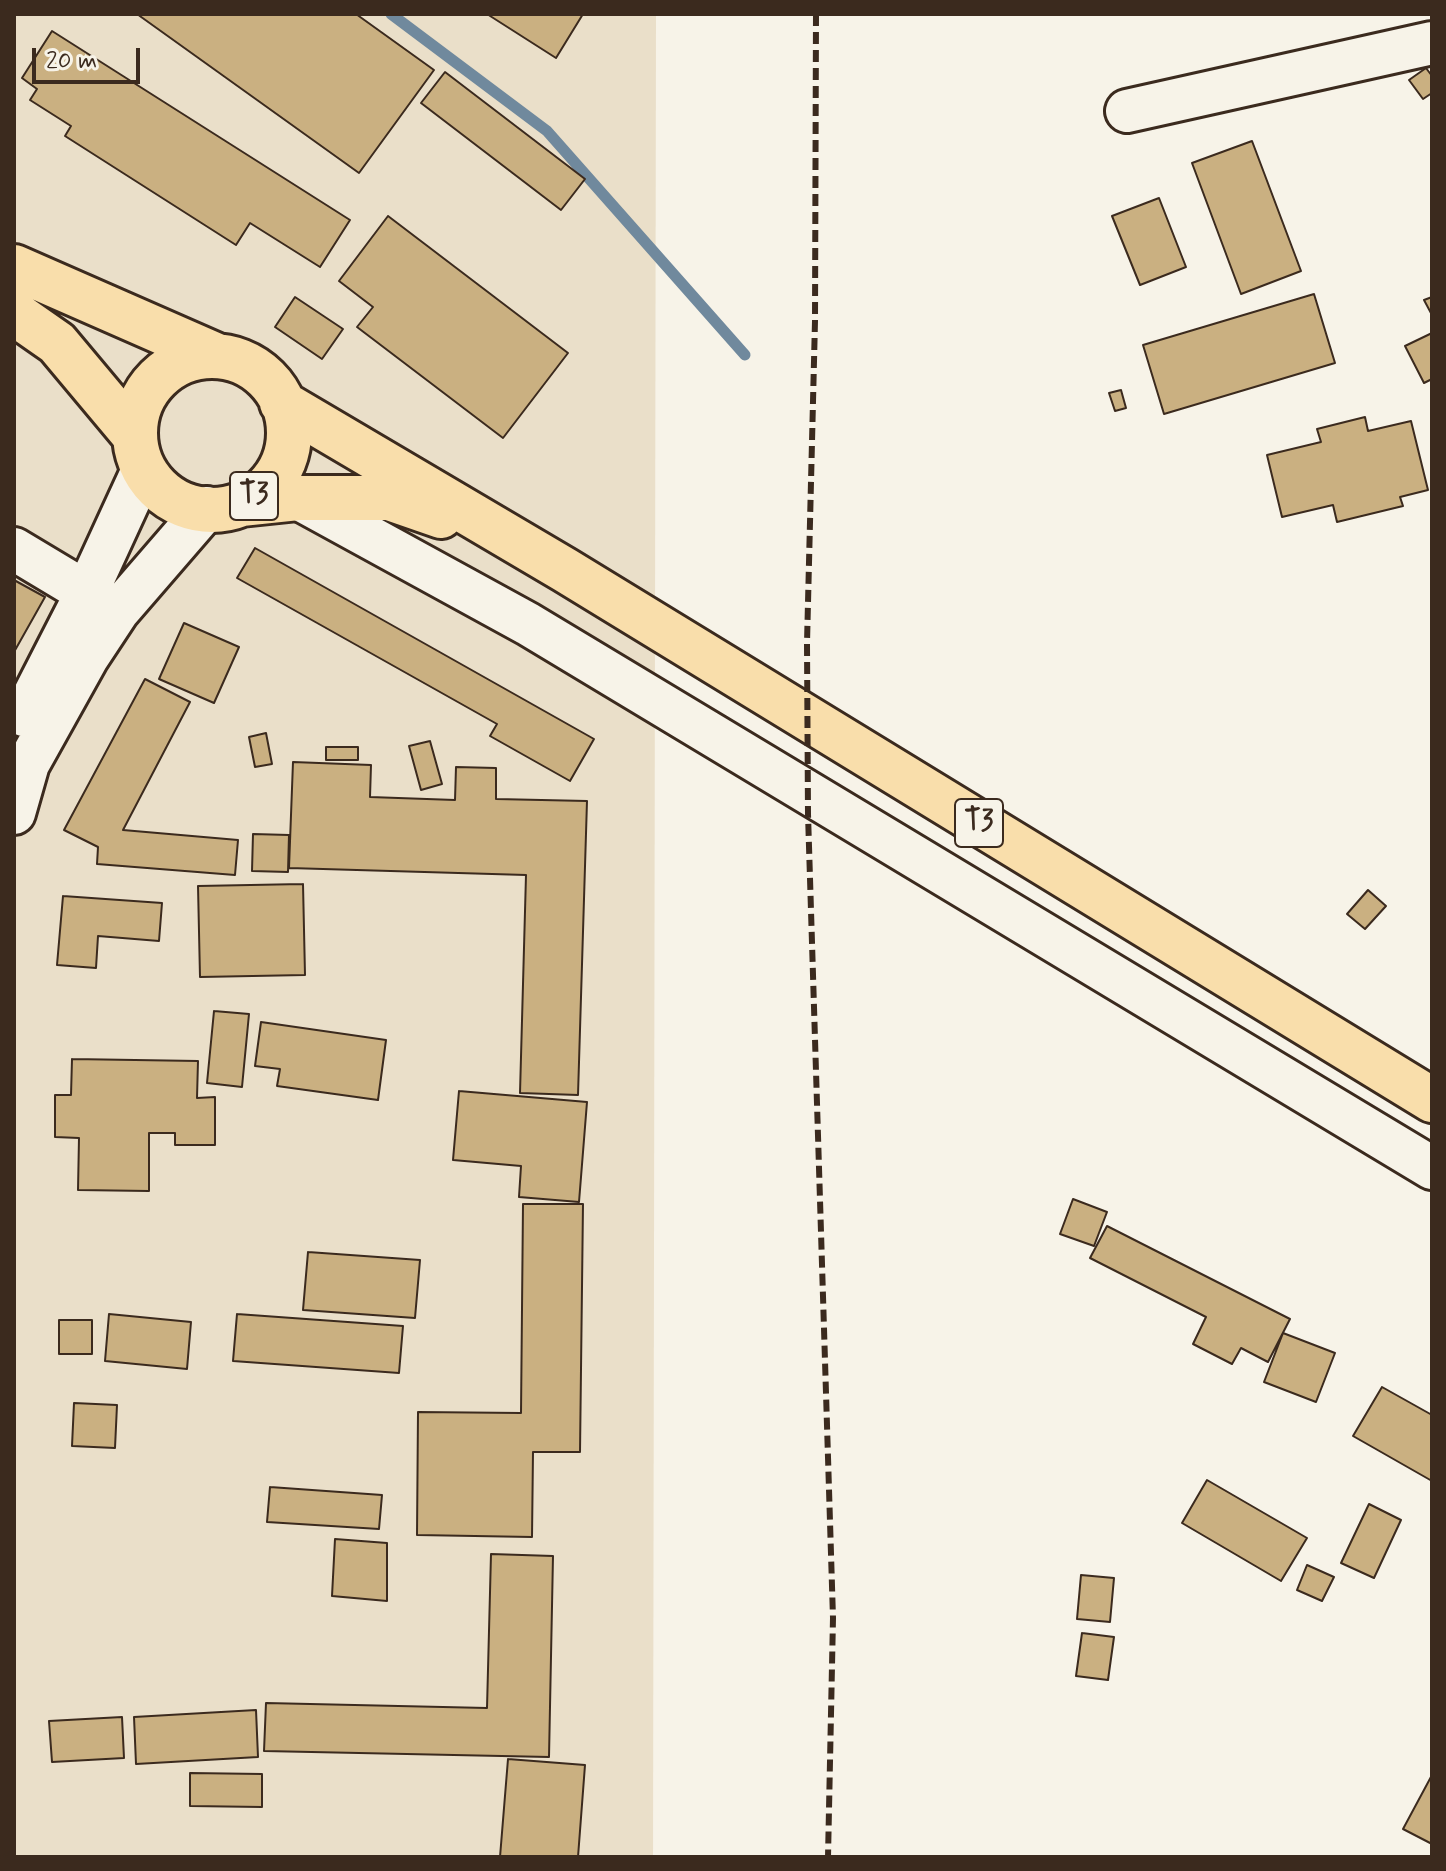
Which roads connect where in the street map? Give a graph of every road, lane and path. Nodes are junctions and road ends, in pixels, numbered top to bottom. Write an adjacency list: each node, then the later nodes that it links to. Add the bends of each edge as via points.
1 (1432, 43): 2 (street)
2 (1127, 111)
3 (14, 267): 5 (highway, T3)
4 (14, 313): 7 (highway, T3, via 57,343)
5 (217, 356): 6 (highway, T3, via 238,359 256,370); 7 (highway, via 192,358 169,368 151,385 138,408)
6 (282, 403): 9 (highway, T3, via 287,451 277,473 264,490); 10 (highway, T3)
7 (139, 452): 9 (highway, T3, via 160,490 182,504); 12 (street)
8 (298, 498): 9 (highway, T3); 10 (highway, T3, via 389,498); 16 (street, via 528,624)
9 (224, 506): 12 (street)
10 (526, 547): 15 (highway, T3)
11 (14, 549): 12 (street)
12 (102, 603): 13 (street); 14 (street, via 87,658 28,764)
13 (14, 733)
14 (14, 813)
15 (1432, 1100)
16 (1432, 1168)

